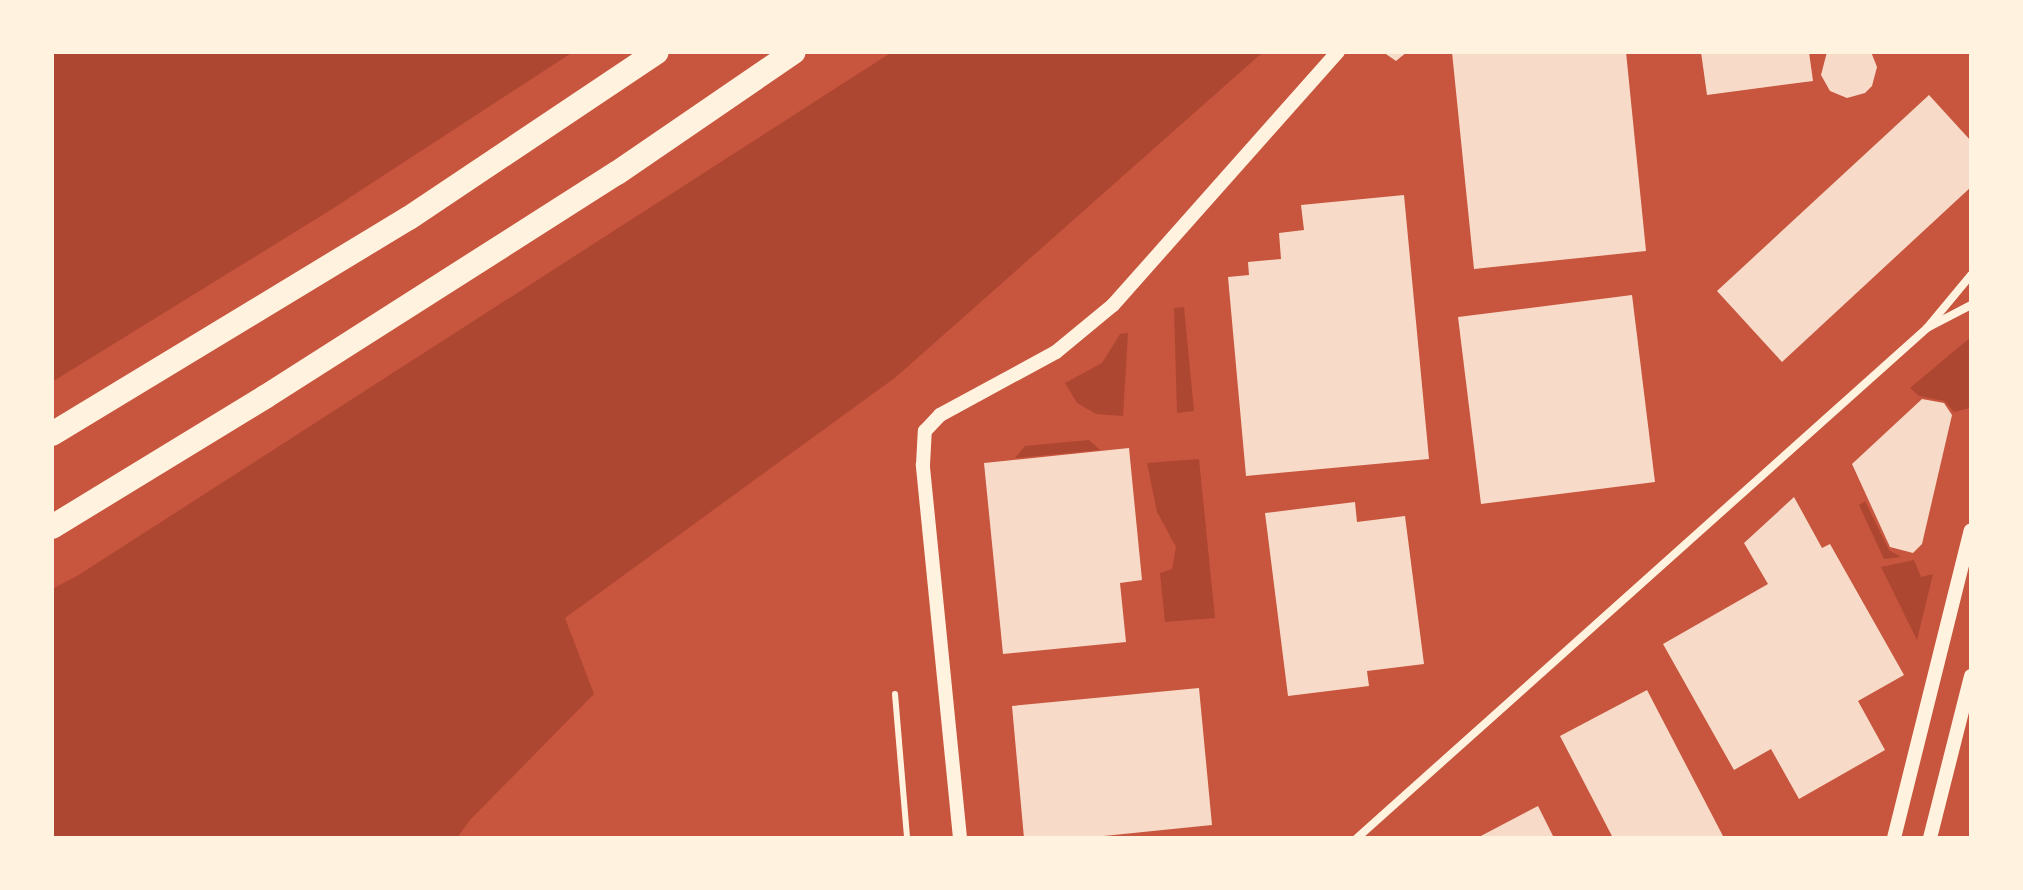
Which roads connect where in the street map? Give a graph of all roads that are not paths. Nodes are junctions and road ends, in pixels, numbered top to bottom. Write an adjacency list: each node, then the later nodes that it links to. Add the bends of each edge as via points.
1 (657, 52): 7 (highway, via 409,218)
2 (794, 52): 8 (highway, via 617,173)
3 (1338, 52): 13 (street, via 1113,305 1056,352 940,415 925,431 923,465)
4 (1971, 275): 6 (street)
5 (1971, 305): 6 (street)
6 (1927, 328): 14 (street)
7 (52, 434)
8 (52, 527)
9 (1971, 530): 15 (street)
10 (1971, 676): 16 (street)
11 (895, 694): 12 (lane)
12 (907, 838)
13 (960, 838)
14 (1357, 838)
15 (1894, 838)
16 (1930, 838)

